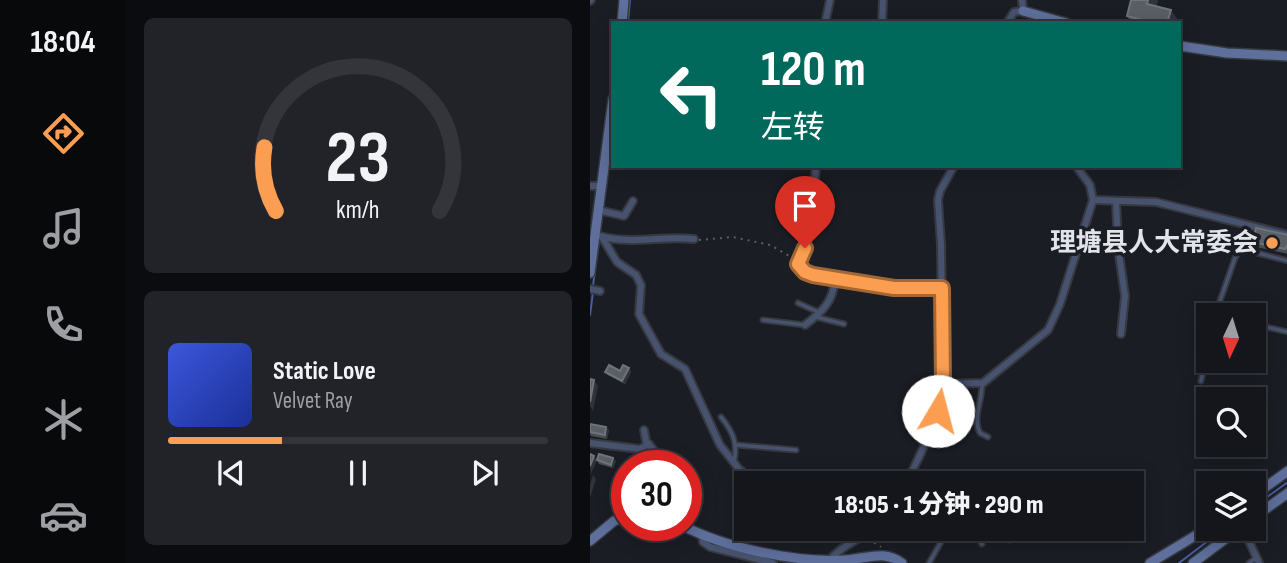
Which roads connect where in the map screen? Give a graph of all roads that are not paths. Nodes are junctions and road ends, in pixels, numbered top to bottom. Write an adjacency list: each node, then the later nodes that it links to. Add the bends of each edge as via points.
1 (624, 0): 6 (street)
2 (830, 0): 7 (street)
3 (883, 0): 8 (street)
4 (1022, 0): 5 (street)
5 (1023, 12): 9 (street, via 1014,12); 10 (street)
6 (622, 21)
7 (825, 21)
8 (882, 21)
9 (1008, 21)
10 (1058, 21)
11 (1181, 46): 12 (street)
12 (1287, 56)
13 (611, 109): 17 (street)
14 (816, 168): 28 (street, via 811,223 798,264 808,274)
15 (953, 168): 29 (street, via 939,196)
16 (1077, 168): 18 (street, via 1090,185)
17 (595, 186): 21 (street)
18 (1093, 200): 20 (street); 43 (street, via 1048,330)
19 (633, 201): 21 (street, via 624,216)
20 (1116, 201): 22 (street, via 1156,202); 40 (street, via 1125,296)
21 (602, 212): 23 (street)
22 (1287, 235)
23 (598, 236): 24 (street); 25 (street); 53 (street, via 617,262 636,275 641,285 638,304 642,322 661,354 685,369 714,433)
24 (694, 239)
25 (592, 246): 27 (street)
26 (1287, 261): 33 (lane, via 1239,251)
27 (590, 273)
28 (835, 279): 29 (street, via 894,288); 34 (street, via 830,302)
29 (942, 288): 44 (street)
30 (590, 289): 31 (street)
31 (600, 291)
32 (798, 303): 34 (lane)
33 (1220, 303)
34 (818, 315): 36 (lane); 38 (street)
35 (763, 320): 38 (lane)
36 (844, 324)
37 (1266, 327): 39 (lane)
38 (803, 328)
39 (1287, 332)
40 (1121, 334)
41 (1203, 373): 42 (lane)
42 (1201, 381)
43 (982, 383): 44 (street); 47 (lane, via 976,424)
44 (943, 384): 55 (street, via 932,429)
45 (721, 417): 50 (lane)
46 (644, 430): 49 (street)
47 (988, 437)
48 (590, 443): 49 (street, via 640,449)
49 (649, 444): 51 (street)
50 (737, 445): 52 (lane); 53 (lane)
51 (654, 450)
52 (796, 450)
53 (734, 462): 54 (street)
54 (743, 471)
55 (912, 471)
56 (1287, 471): 57 (street)
57 (1266, 486)
58 (1287, 493): 59 (street)
59 (1266, 508)
60 (611, 523): 63 (street)
61 (702, 535): 71 (street, via 755,551); 73 (street, via 710,547)
62 (1196, 535): 76 (street)
63 (590, 541)
64 (855, 541): 71 (street, via 835,553)
65 (942, 541): 75 (lane)
66 (980, 541): 69 (lane)
67 (1223, 541): 77 (street)
68 (1248, 541): 70 (street)
69 (982, 544)
70 (1257, 560): 78 (lane)
71 (833, 562): 72 (street)
72 (848, 562): 74 (street, via 880,555)
73 (773, 563)
74 (902, 563)
75 (929, 563)
76 (1150, 563)
77 (1193, 563)
78 (1249, 563)

